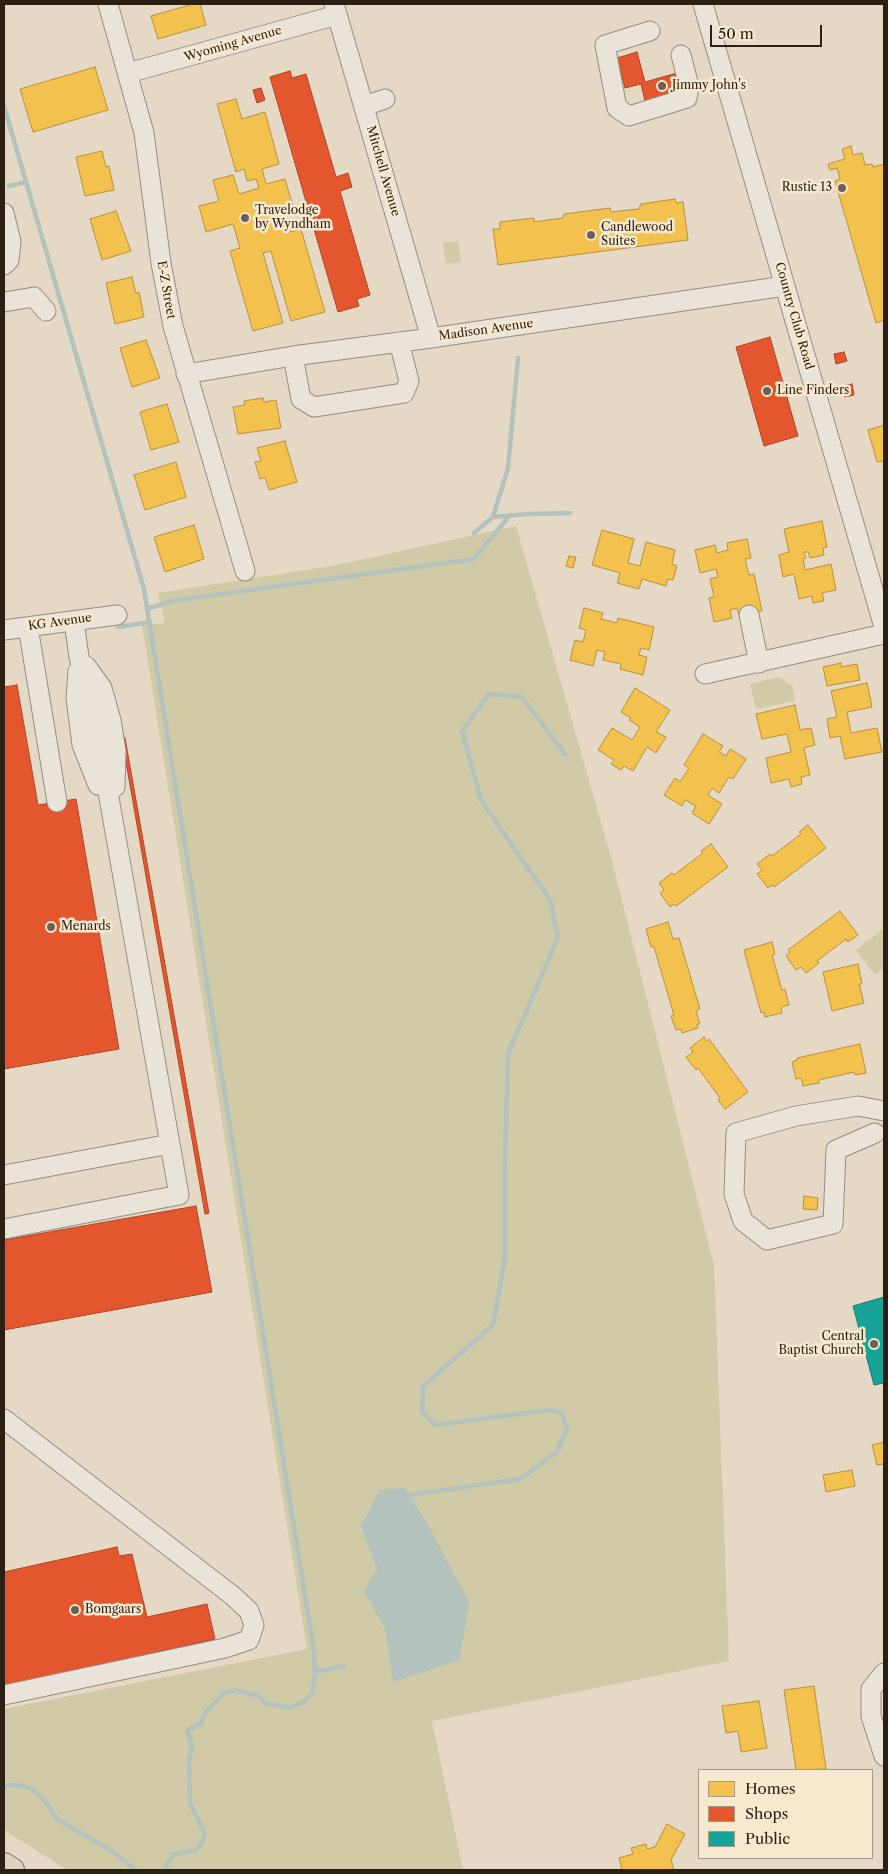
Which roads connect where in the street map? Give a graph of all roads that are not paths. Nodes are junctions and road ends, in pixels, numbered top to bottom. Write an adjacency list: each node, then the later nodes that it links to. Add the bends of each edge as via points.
1 (108, 4): 6 (street, E-Z Street)
2 (704, 4): 11 (street, Country Club Road)
3 (335, 9): 6 (street, Wyoming Avenue); 8 (street, Mitchell Avenue)
4 (650, 31): 5 (street, via 605,44 616,108 629,116 687,98 689,86)
5 (680, 55)
6 (128, 74): 17 (street, E-Z Street, via 144,133 161,264)
7 (385, 99): 8 (street)
8 (364, 106): 14 (street, Mitchell Avenue)
9 (4, 213): 10 (street, via 11,242 9,260)
10 (4, 265)
11 (785, 286): 14 (street, Madison Avenue); 23 (street, Country Club Road)
12 (4, 302): 13 (street, via 34,297)
13 (46, 311)
14 (431, 338): 15 (street, Madison Avenue)
15 (399, 342): 16 (street, Madison Avenue); 16 (street, via 409,381 404,393 314,407 301,398)
16 (293, 356): 17 (street, Madison Avenue)
17 (186, 374): 18 (street, E-Z Street)
18 (244, 572)
19 (117, 615): 21 (street, KG Avenue)
20 (749, 615): 27 (street)
21 (74, 621): 22 (street, KG Avenue); 26 (street)
22 (28, 627): 24 (street, KG Avenue); 29 (street)
23 (884, 627)
24 (4, 630)
25 (884, 634): 27 (street)
26 (79, 657): 30 (street, via 76,698 82,745); 30 (street, via 102,688 111,720 116,751)
27 (759, 663): 28 (street)
28 (705, 674)
29 (57, 802)
30 (114, 826): 33 (street)
31 (884, 1111): 32 (street, via 858,1106 796,1116 736,1134 734,1194 743,1221 767,1240 834,1224 836,1150)
32 (874, 1133)
33 (170, 1144): 34 (street); 35 (street, via 179,1195)
34 (4, 1175)
35 (4, 1228)
36 (4, 1419): 38 (street, via 249,1610 254,1625 249,1640 225,1648)
37 (884, 1673): 39 (street, via 871,1689 871,1716)
38 (4, 1695)
39 (884, 1756)
40 (4, 1865): 41 (main road)
41 (12, 1870)

